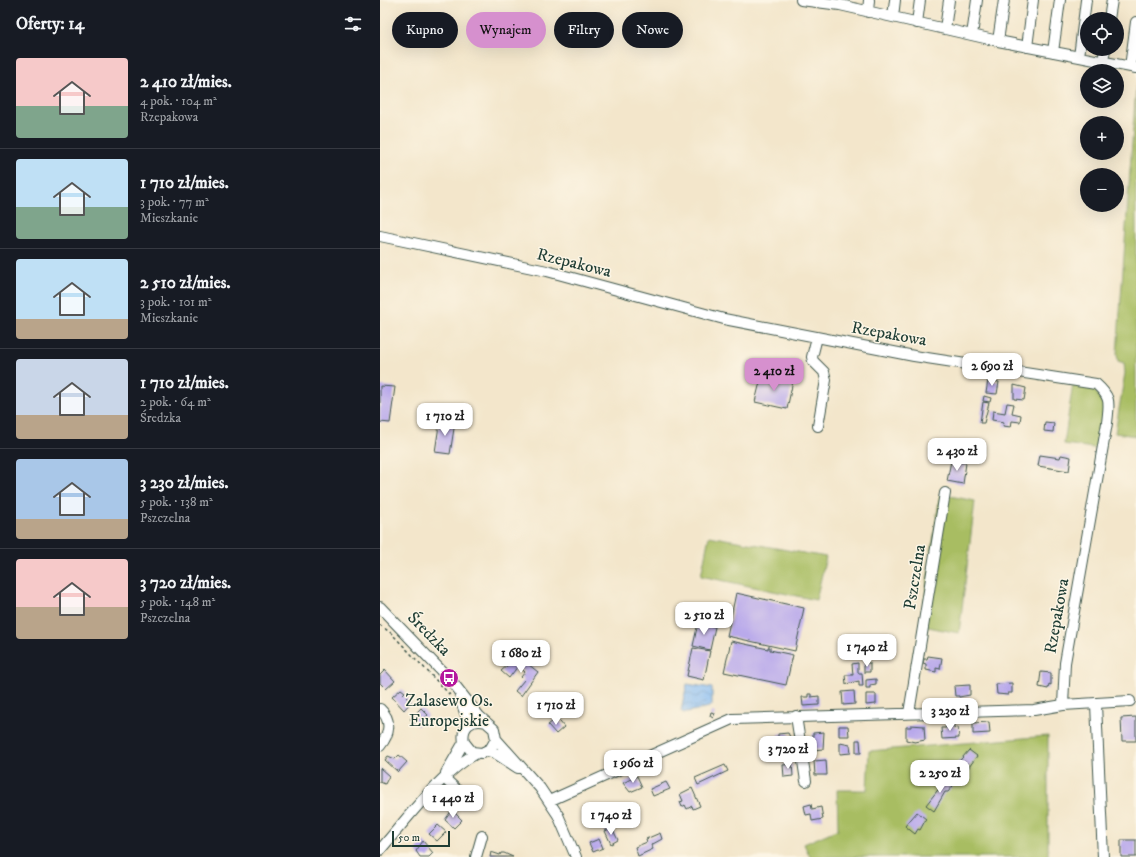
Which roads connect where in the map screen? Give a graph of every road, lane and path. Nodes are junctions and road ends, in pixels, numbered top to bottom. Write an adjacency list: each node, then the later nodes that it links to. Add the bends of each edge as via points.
1 (808, 0): 12 (street)
2 (870, 0): 13 (street)
3 (896, 0): 15 (street)
4 (920, 0): 17 (street)
5 (949, 0): 18 (street)
6 (978, 0): 19 (street)
7 (1004, 0): 20 (street)
8 (1033, 0): 21 (street)
9 (1060, 0): 22 (street)
10 (1086, 0): 24 (street)
11 (1112, 0): 14 (street)
12 (840, 2): 13 (street)
13 (868, 12): 15 (street)
14 (1110, 12)
15 (893, 17): 17 (street)
16 (1136, 22): 26 (street)
17 (917, 23): 18 (street)
18 (945, 29): 19 (street)
19 (972, 35): 20 (street)
20 (998, 41): 21 (street)
21 (1027, 47): 22 (street)
22 (1053, 52): 24 (street)
23 (1104, 56): 25 (street)
24 (1079, 57): 25 (street)
25 (1103, 62): 26 (street)
26 (1133, 67)
27 (380, 236): 28 (street, Rzepakowa, via 548,271 724,319)
28 (817, 337): 29 (street, via 812,357 815,364 824,372 826,380); 37 (street, Rzepakowa, via 914,356 1082,381 1096,384 1105,392 1109,400 1108,422 1065,663)
29 (818, 426)
30 (945, 493): 39 (street, Pszczelna)
31 (380, 607): 33 (street, Średzka)
32 (380, 625): 34 (path, via 391,633)
33 (454, 684): 41 (street, Średzka); 42 (street, Średzka, via 465,711)
34 (454, 699)
35 (1130, 701): 36 (street)
36 (1096, 704): 37 (street); 57 (street)
37 (1063, 705): 39 (street, via 1034,710)
38 (380, 709): 45 (street, via 385,715 389,729 386,739)
39 (909, 713): 40 (street)
40 (796, 716): 50 (street); 52 (street, via 732,719)
41 (486, 722): 42 (street, via 475,721); 43 (street, via 494,728)
42 (466, 727): 44 (street)
43 (496, 739): 46 (street); 48 (street)
44 (464, 742): 47 (street, via 469,750); 49 (street)
45 (380, 746)
46 (487, 751): 47 (street); 48 (street, via 502,757)
47 (477, 753): 49 (street)
48 (530, 776): 52 (street)
49 (444, 778): 51 (street); 54 (street)
50 (806, 781)
51 (459, 792)
52 (549, 801): 56 (street, via 558,815)
53 (482, 836): 55 (street)
54 (380, 850)
55 (476, 857)
56 (576, 857)
57 (1102, 857)

